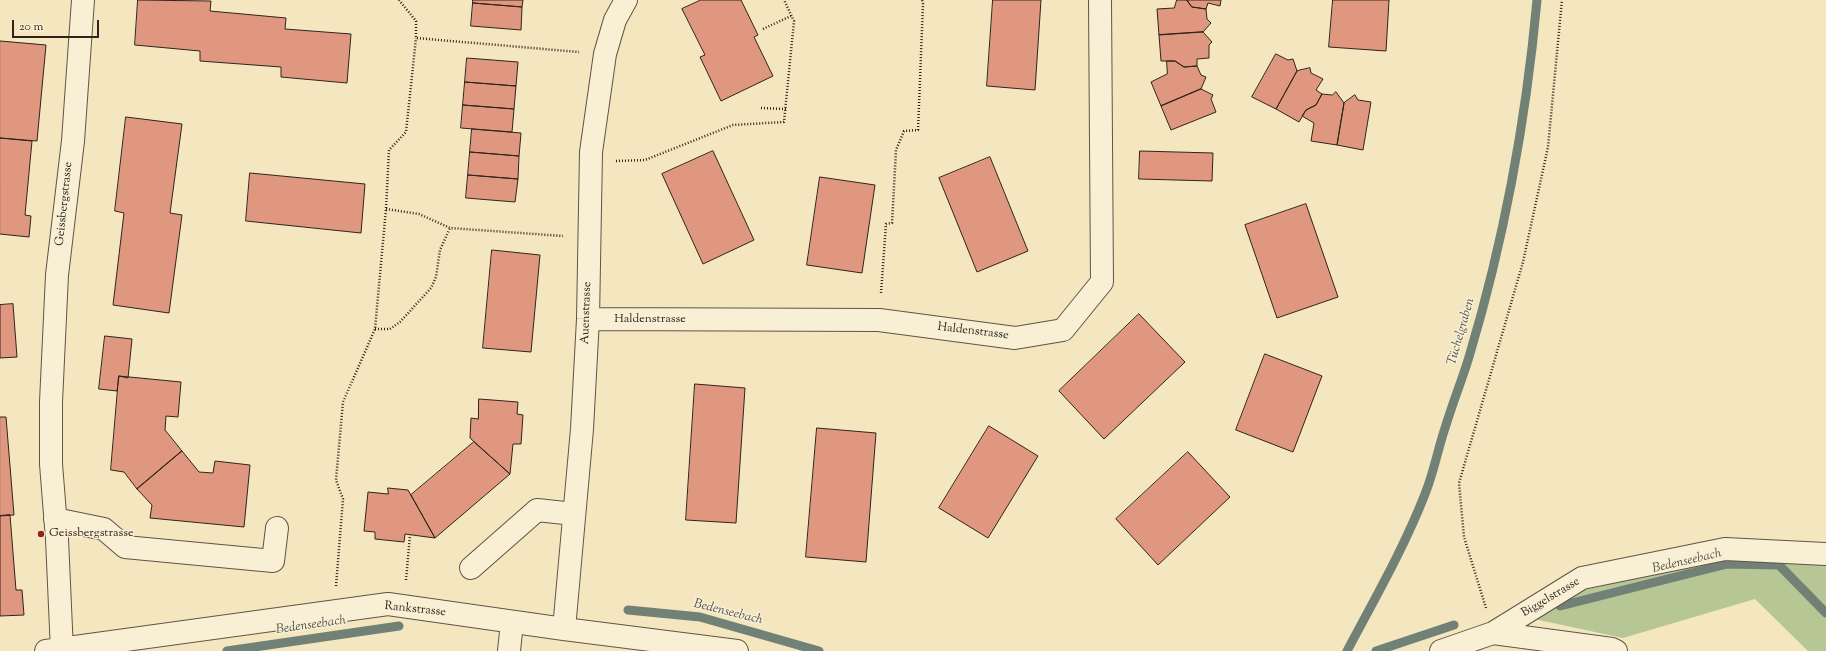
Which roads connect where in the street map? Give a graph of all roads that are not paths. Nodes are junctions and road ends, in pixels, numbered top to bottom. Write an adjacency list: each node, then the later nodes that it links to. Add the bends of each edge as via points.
1 (83, 0): 6 (street, Geissbergstrasse, via 72,141 57,275 51,410)
2 (626, 0): 4 (street, Auenstrasse, via 615,20 605,54 591,152)
3 (1100, 0): 4 (street, Haldenstrasse, via 1102,282 1063,330 1015,338 879,320)
4 (588, 319): 5 (street, Auenstrasse)
5 (574, 514): 9 (street, via 537,510); 11 (street, Auenstrasse)
6 (55, 519): 7 (street, via 104,529 125,547 273,561); 13 (street, Geissbergstrasse)
7 (277, 528)
8 (1826, 554): 12 (street, Biggelstrasse, via 1725,549 1582,578)
9 (471, 568)
10 (512, 622): 11 (street, Rankstrasse); 13 (street, Rankstrasse, via 388,604); 14 (street)
11 (564, 629): 15 (street, Rankstrasse)
12 (1494, 633): 16 (street); 17 (street)
13 (57, 650)
14 (509, 651)
15 (737, 651)
16 (1441, 651)
17 (1616, 651)

